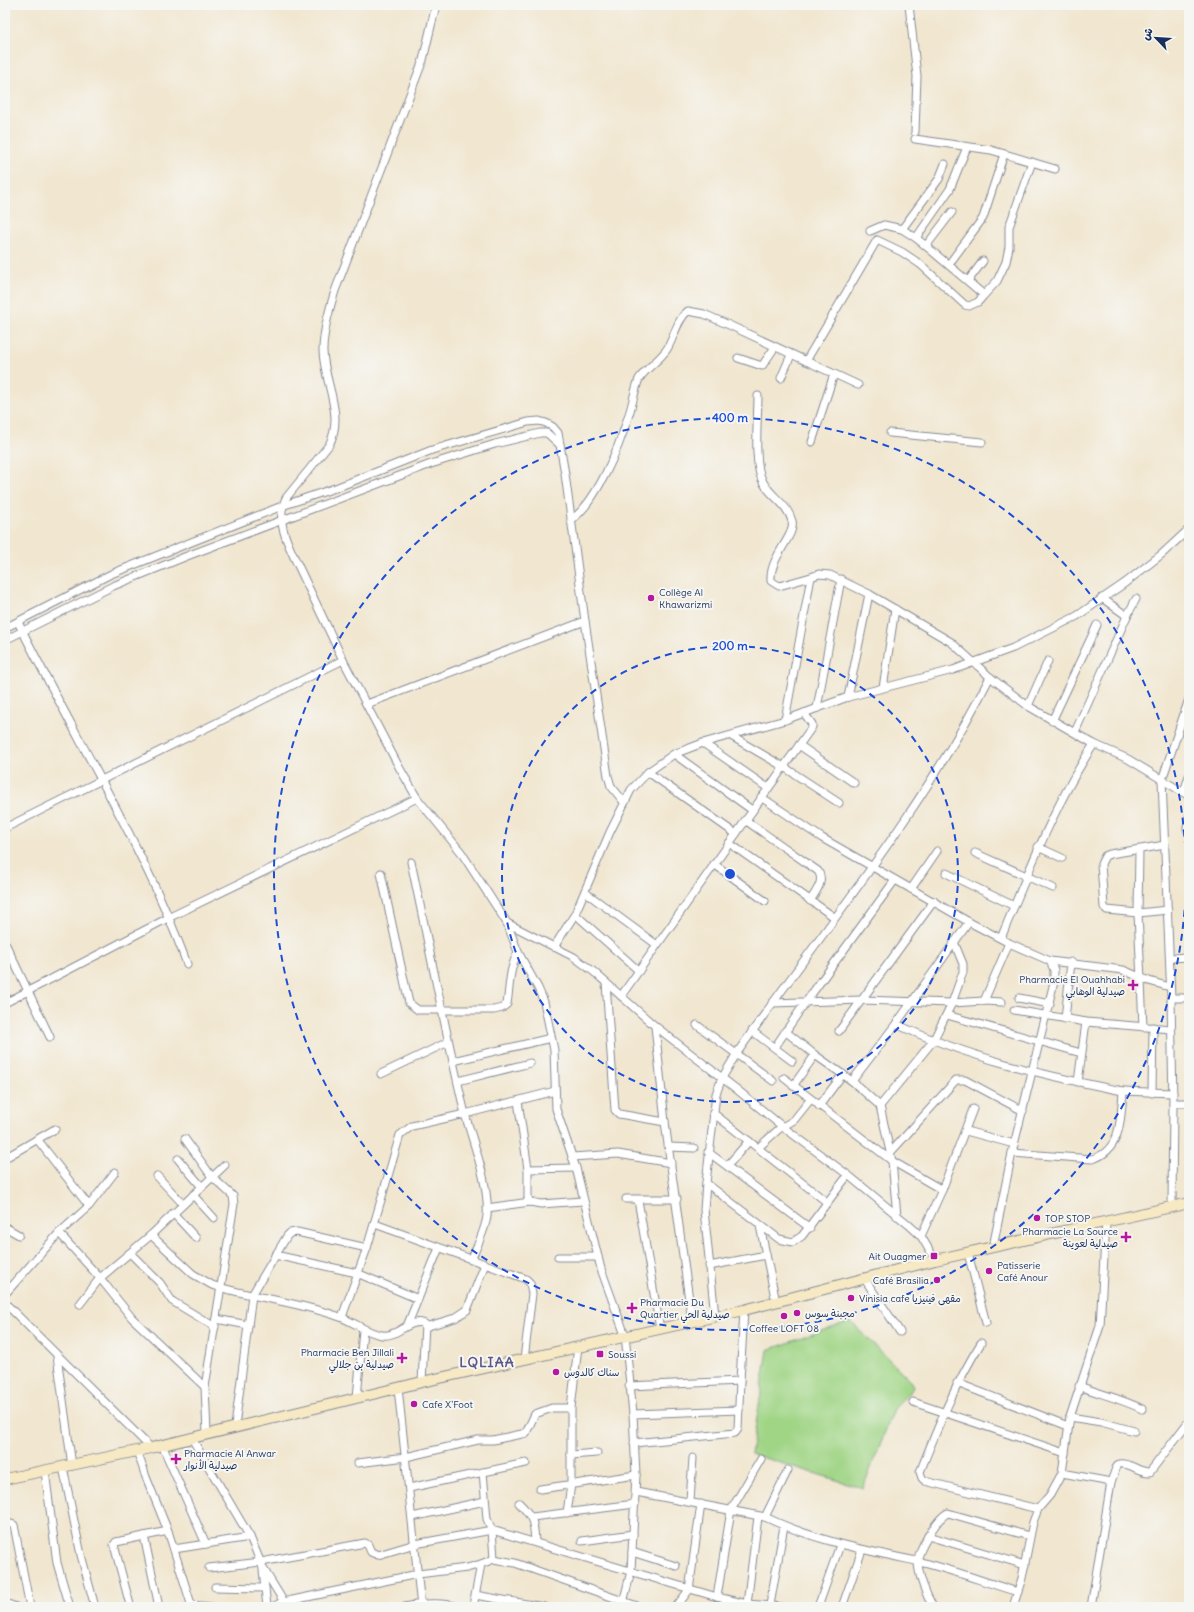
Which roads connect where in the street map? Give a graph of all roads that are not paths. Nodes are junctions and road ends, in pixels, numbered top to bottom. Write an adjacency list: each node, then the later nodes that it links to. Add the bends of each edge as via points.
1 (436, 5): 29 (street, via 423,60 326,324 323,356 336,422 333,436 329,445 292,489)
2 (909, 5): 3 (street, via 917,76 915,135)
3 (967, 147): 4 (street); 11 (street, via 950,189)
4 (1004, 154): 5 (street); 14 (street, via 984,218)
5 (1032, 162): 7 (street); 16 (street, via 1009,227 1006,262 997,281)
6 (945, 164): 9 (street, via 939,179)
7 (1055, 169)
8 (952, 212): 12 (street)
9 (902, 229): 10 (street, via 884,225); 11 (street)
10 (870, 231)
11 (916, 238): 12 (street)
12 (926, 246): 14 (street)
13 (984, 261): 15 (street)
14 (949, 264): 15 (street)
15 (968, 281): 16 (street)
16 (984, 294): 20 (street, via 975,303 965,305 920,264 877,240)
17 (775, 347): 18 (street); 19 (street, via 762,366); 31 (street, via 704,314 693,311 684,314 666,350 639,379 620,441 589,503)
18 (791, 355): 20 (street); 22 (street)
19 (738, 358)
20 (806, 361): 21 (street)
21 (834, 374): 23 (street); 26 (street)
22 (781, 378)
23 (858, 385)
24 (758, 396): 33 (street, via 757,454 762,481 783,504 792,521 789,536 773,562 771,581 779,586)
25 (890, 433): 27 (street)
26 (812, 442)
27 (982, 442)
28 (560, 446): 29 (street, via 558,433 553,427 539,421 528,422 432,450); 30 (street, via 547,433 502,442 417,469); 31 (street)
29 (282, 506): 30 (street); 41 (street, via 111,574)
30 (281, 520): 44 (street, via 136,576); 46 (street, via 286,541)
31 (571, 520): 40 (street)
32 (1189, 530): 36 (street, via 1162,554)
33 (812, 577): 34 (street, via 819,574); 57 (street)
34 (841, 579): 35 (street); 55 (street)
35 (869, 594): 38 (street); 51 (street)
36 (1102, 598): 39 (street); 48 (street, via 1077,616 1013,648)
37 (1136, 599): 39 (street)
38 (895, 609): 48 (street, via 951,642); 50 (street)
39 (1127, 616): 59 (street)
40 (585, 621): 53 (street); 75 (street, via 608,776 611,786)
41 (18, 622): 43 (street); 44 (street)
42 (1097, 625): 58 (street)
43 (5, 628)
44 (23, 632): 45 (street); 68 (street)
45 (5, 640)
46 (343, 660): 53 (street); 68 (street)
47 (1048, 661): 54 (street)
48 (975, 662): 49 (street); 50 (street)
49 (990, 677): 54 (street); 92 (street, via 921,794)
50 (883, 688): 51 (street)
51 (848, 697): 55 (street)
52 (1189, 699): 69 (street)
53 (367, 704): 74 (street)
54 (1028, 706): 58 (street)
55 (818, 708): 56 (street)
56 (804, 713): 57 (street); 63 (street, via 812,727)
57 (785, 720): 60 (street)
58 (1052, 721): 59 (street)
59 (1075, 732): 62 (street)
60 (731, 736): 61 (street); 65 (street)
61 (703, 743): 64 (street); 71 (street)
62 (1094, 744): 69 (street); 85 (street, via 1067,788)
63 (799, 745): 65 (street); 70 (street)
64 (674, 754): 66 (street); 77 (street)
65 (784, 767): 71 (street); 76 (street)
66 (648, 772): 75 (street, via 631,790); 81 (street)
67 (1189, 776): 72 (street)
68 (101, 779): 80 (street); 107 (street)
69 (1162, 780): 72 (street); 84 (street)
70 (854, 783)
71 (768, 788): 73 (street)
72 (1186, 794)
73 (761, 797): 77 (street); 92 (street, via 822,838)
74 (417, 798): 107 (street); 110 (street, via 461,852)
75 (624, 802): 99 (street)
76 (839, 803)
77 (752, 810): 79 (street)
78 (1189, 817): 82 (street)
79 (745, 820): 81 (street); 101 (street, via 818,871 822,878 821,882)
80 (5, 828)
81 (736, 834): 83 (street)
82 (1189, 834)
83 (729, 843): 91 (street); 101 (street)
84 (1165, 845): 87 (street); 104 (street)
85 (1038, 847): 89 (street); 95 (street)
86 (937, 850): 98 (street)
87 (1139, 850): 105 (street); 105 (street, via 1110,854 1101,864 1104,906 1111,912)
88 (975, 853): 95 (street)
89 (1062, 858)
90 (411, 862): 141 (street)
91 (714, 864): 100 (street); 115 (street)
92 (872, 866): 96 (street); 108 (street)
93 (381, 873): 141 (street, via 409,1003 418,1010)
94 (946, 873): 103 (street)
95 (1026, 876): 97 (street); 103 (street)
96 (896, 880): 98 (street); 138 (street)
97 (1053, 888)
98 (911, 889): 102 (street)
99 (585, 892): 106 (street); 115 (street)
100 (765, 901)
101 (810, 901): 108 (street)
102 (934, 901): 109 (street); 132 (street)
103 (1014, 906): 111 (street)
104 (1168, 910): 105 (street); 119 (street)
105 (1138, 913): 124 (street)
106 (575, 914): 116 (street); 123 (street)
107 (170, 917): 122 (street); 127 (street)
108 (834, 918): 137 (street)
109 (969, 922): 111 (street); 112 (street)
110 (507, 923): 116 (street); 117 (street)
111 (1001, 938): 114 (street)
112 (954, 942): 134 (street); 139 (street, via 963,964 963,972)
113 (5, 943): 127 (street)
114 (1009, 943): 120 (street); 133 (street)
115 (657, 945): 123 (street)
116 (554, 947): 125 (street, via 574,957)
117 (518, 952): 141 (street, via 511,968 507,1004 502,1008); 157 (street, via 541,995)
118 (1189, 957): 119 (street)
119 (1170, 958): 126 (street)
120 (1050, 961): 121 (street); 140 (street, via 1055,976)
121 (1071, 962): 124 (street, via 1123,970); 145 (street)
122 (187, 964)
123 (638, 971): 128 (street)
124 (1142, 977): 126 (street, via 1158,985); 150 (street)
125 (606, 983): 128 (street); 192 (street, via 615,1110 620,1114)
126 (1170, 987): 130 (street)
127 (28, 991): 136 (street); 156 (street)
128 (621, 996): 149 (street)
129 (1019, 998): 140 (street)
130 (1171, 998): 131 (street); 152 (street)
131 (1189, 998)
132 (862, 1000): 134 (street); 138 (street); 155 (street)
133 (984, 1001): 135 (street); 139 (street)
134 (912, 1002): 139 (street); 147 (street)
135 (1002, 1002)
136 (5, 1003)
137 (772, 1003): 138 (street); 153 (street)
138 (805, 1003): 154 (street)
139 (952, 1003): 143 (street)
140 (1050, 1004): 144 (street)
141 (443, 1009): 159 (street)
142 (1014, 1010): 144 (street)
143 (946, 1015): 158 (street); 160 (street)
144 (1047, 1016): 145 (street); 160 (street)
145 (1065, 1019): 146 (street)
146 (1086, 1022): 150 (street); 163 (street)
147 (896, 1024): 158 (street); 175 (street)
148 (697, 1025): 162 (street)
149 (655, 1026): 171 (street); 192 (street)
150 (1143, 1027): 151 (street)
151 (1153, 1027): 152 (street); 180 (street)
152 (1171, 1029): 181 (street)
153 (752, 1031): 161 (street); 162 (street)
154 (785, 1031): 161 (street); 164 (street)
155 (839, 1031)
156 (50, 1037)
157 (551, 1038): 165 (street); 178 (street, via 555,1061)
158 (933, 1041): 168 (street); 187 (street)
159 (448, 1042): 165 (street); 169 (street)
160 (1039, 1042): 163 (street); 168 (street)
161 (775, 1047): 166 (street)
162 (737, 1053): 171 (street); 174 (street)
163 (1081, 1053): 176 (street)
164 (815, 1055): 170 (street); 177 (street)
165 (453, 1061): 173 (street)
166 (792, 1061)
167 (530, 1063): 173 (street)
168 (1032, 1071): 176 (street); 189 (street)
169 (381, 1074)
170 (843, 1074): 175 (street); 186 (street)
171 (722, 1078): 190 (street); 193 (street)
172 (784, 1078): 177 (street)
173 (458, 1081): 191 (street)
174 (773, 1081)
175 (852, 1081): 187 (street)
176 (1078, 1082): 179 (street)
177 (793, 1086): 182 (street)
178 (555, 1091): 183 (street); 206 (street, via 556,1109)
179 (1123, 1091): 180 (street); 205 (street, via 1118,1132 1106,1152 1099,1157 1092,1159)
180 (1152, 1093): 181 (street)
181 (1173, 1093): 184 (street)
182 (810, 1100): 186 (street); 193 (street, via 794,1120)
183 (518, 1101): 191 (street); 214 (street)
184 (1173, 1103): 185 (street); 232 (street)
185 (1189, 1104)
186 (819, 1106): 209 (street)
187 (880, 1106): 204 (street)
188 (973, 1109): 195 (street)
189 (1023, 1111): 199 (street); 204 (street, via 965,1080 956,1080)
190 (713, 1113): 198 (street); 203 (street)
191 (465, 1114): 233 (street, via 485,1188); 238 (street, via 412,1126 400,1135)
192 (665, 1122): 200 (street)
193 (783, 1127): 202 (street); 216 (street)
194 (55, 1129): 196 (street)
195 (966, 1131): 199 (street); 221 (street)
196 (37, 1138): 207 (street); 231 (street)
197 (185, 1139): 218 (street)
198 (749, 1141): 202 (street); 212 (street)
199 (1014, 1144): 205 (street)
200 (669, 1147): 201 (street); 210 (street)
201 (694, 1148)
202 (758, 1148): 228 (street)
203 (708, 1152): 212 (street); 219 (street)
204 (890, 1153): 209 (street)
205 (1012, 1153): 247 (street)
206 (572, 1157): 210 (street, via 618,1154); 213 (street)
207 (5, 1158)
208 (178, 1159): 220 (street)
209 (892, 1161): 221 (street); 235 (street)
210 (671, 1163): 224 (street)
211 (225, 1165): 218 (street)
212 (728, 1165): 241 (street)
213 (576, 1168): 214 (street); 226 (street)
214 (528, 1169): 227 (street)
215 (115, 1172): 231 (street)
216 (848, 1175): 228 (street); 235 (street)
217 (157, 1176): 230 (street)
218 (212, 1177): 220 (street); 263 (street, via 233,1196 234,1204)
219 (706, 1183): 239 (street); 259 (street, via 704,1210)
220 (202, 1187): 222 (street)
221 (942, 1190): 245 (street)
222 (193, 1195): 230 (street); 236 (street)
223 (626, 1199): 225 (street)
224 (677, 1199): 225 (street); 273 (street)
225 (638, 1200): 279 (street)
226 (583, 1201): 227 (street, via 541,1204); 255 (street)
227 (530, 1202): 233 (street)
228 (828, 1203): 241 (street)
229 (1189, 1203): 232 (main road)
230 (183, 1204): 234 (street)
231 (88, 1206): 242 (street)
232 (1172, 1206): 237 (main road)
233 (487, 1208): 256 (street, via 485,1226)
234 (173, 1213): 244 (street); 246 (street)
235 (897, 1216): 245 (street)
236 (214, 1218)
237 (1106, 1222): 247 (main road); 291 (street, via 1100,1326)
238 (375, 1224): 248 (street); 249 (street)
239 (760, 1226): 241 (street, via 787,1242 798,1240); 253 (street)
240 (5, 1228): 243 (street)
241 (810, 1228)
242 (60, 1233): 261 (street); 264 (street)
243 (19, 1234)
244 (151, 1234): 250 (street); 263 (street, via 193,1274)
245 (921, 1236): 257 (street)
246 (196, 1238)
247 (993, 1247): 251 (main road)
248 (367, 1248): 252 (street, via 297,1232 287,1236); 260 (street)
249 (439, 1248): 256 (street); 266 (street)
250 (130, 1253): 261 (street); 274 (street, via 160,1283 172,1301)
251 (968, 1253): 257 (main road); 275 (street)
252 (275, 1255): 260 (street); 265 (street)
253 (766, 1255): 259 (street); 267 (street)
254 (558, 1257): 255 (street)
255 (598, 1257): 282 (street)
256 (471, 1260): 258 (street)
257 (935, 1260): 262 (main road)
258 (485, 1264): 278 (street, via 467,1310 455,1318); 286 (street, via 530,1282 532,1294)
259 (709, 1266): 271 (street)
260 (357, 1273): 266 (street); 272 (street)
261 (100, 1278): 268 (street); 292 (street, via 132,1318)
262 (864, 1278): 267 (main road); 281 (street)
263 (221, 1288): 265 (street); 274 (street)
264 (5, 1294)
265 (252, 1295): 272 (street); 276 (street)
266 (418, 1299): 277 (street)
267 (776, 1302): 270 (main road)
268 (80, 1304)
269 (6, 1306): 285 (street)
270 (744, 1310): 271 (main road); 287 (street)
271 (715, 1316): 273 (main road)
272 (342, 1317): 280 (street)
273 (692, 1322): 279 (main road)
274 (216, 1323): 276 (street); 292 (street)
275 (986, 1324)
276 (248, 1325): 303 (street)
277 (407, 1326): 278 (street, via 421,1323 425,1324); 280 (street, via 383,1336)
278 (425, 1327): 288 (street)
279 (660, 1329): 282 (main road)
280 (363, 1330): 294 (street)
281 (900, 1332)
282 (625, 1335): 284 (main road); 290 (street)
283 (981, 1343): 289 (street)
284 (578, 1346): 286 (main road); 296 (street)
285 (57, 1356): 310 (street); 320 (street)
286 (524, 1358): 288 (main road)
287 (740, 1381): 290 (street); 298 (street)
288 (422, 1382): 293 (main road)
289 (957, 1384): 299 (street); 304 (street)
290 (629, 1386): 300 (street)
291 (1079, 1386): 297 (street, via 1102,1395 1124,1399); 301 (street)
292 (205, 1387): 306 (street)
293 (398, 1388): 294 (main road); 315 (street)
294 (357, 1398): 303 (main road)
295 (913, 1402): 299 (street)
296 (571, 1408): 314 (street); 315 (street, via 552,1408 535,1414 526,1433 493,1440 478,1440)
297 (1142, 1409)
298 (739, 1410): 300 (street); 308 (street, via 738,1429 731,1434)
299 (943, 1413): 313 (street); 337 (street, via 920,1472 922,1478 925,1481)
300 (633, 1414): 308 (street)
301 (1070, 1417): 304 (street); 305 (street)
302 (1189, 1421): 327 (street, via 1152,1470 1146,1472 1127,1464 1119,1464)
303 (235, 1426): 306 (main road)
304 (1068, 1426): 313 (street)
305 (1134, 1431)
306 (207, 1433): 307 (main road)
307 (191, 1437): 309 (main road); 351 (street)
308 (634, 1443): 325 (street)
309 (162, 1445): 310 (main road); 354 (street)
310 (151, 1448): 311 (main road)
311 (137, 1451): 320 (main road); 345 (street)
312 (597, 1453): 314 (street)
313 (1065, 1453): 324 (street)
314 (571, 1455): 328 (street)
315 (406, 1456): 318 (street); 329 (street)
316 (693, 1458): 333 (street)
317 (761, 1459): 338 (street)
318 (358, 1463)
319 (526, 1463): 323 (street)
320 (67, 1466): 322 (main road); 387 (street, via 80,1555)
321 (788, 1470): 342 (street)
322 (45, 1471): 326 (main road); 386 (street, via 57,1563)
323 (483, 1472): 329 (street); 332 (street)
324 (1062, 1473): 327 (street); 337 (street, via 1050,1495)
325 (636, 1475): 328 (street); 331 (street)
326 (5, 1479)
327 (1111, 1482): 403 (street)
328 (571, 1484): 330 (street); 339 (street)
329 (409, 1488): 340 (street)
330 (540, 1489)
331 (636, 1492): 333 (street); 335 (street)
332 (485, 1501): 340 (street); 346 (street, via 487,1519)
333 (690, 1501): 336 (street)
334 (519, 1503): 341 (street)
335 (635, 1504): 339 (street); 347 (street)
336 (701, 1504): 338 (street); 371 (street)
337 (1038, 1509): 350 (street)
338 (731, 1510): 342 (street); 374 (street)
339 (567, 1513): 341 (street)
340 (412, 1517): 355 (street)
341 (532, 1517): 353 (street)
342 (762, 1517): 344 (street); 378 (street)
343 (5, 1522): 385 (street, via 14,1525)
344 (784, 1526): 356 (street); 381 (street)
345 (168, 1530): 348 (street); 357 (street)
346 (492, 1530): 353 (street); 355 (street); 360 (street)
347 (633, 1534): 352 (street); 359 (street)
348 (144, 1536): 379 (street, via 116,1542 114,1545); 388 (street)
349 (928, 1536): 350 (street, via 939,1518 948,1513); 361 (street); 364 (street)
350 (1029, 1536): 364 (street)
351 (250, 1538): 354 (street); 363 (street)
352 (582, 1541)
353 (535, 1542): 367 (street)
354 (206, 1544): 357 (street)
355 (414, 1544): 363 (street, via 378,1555 371,1552 365,1543); 368 (street)
356 (840, 1545): 358 (street); 399 (street)
357 (174, 1549): 382 (street)
358 (862, 1550): 361 (street); 400 (street)
359 (632, 1552): 365 (street); 367 (street)
360 (494, 1559): 362 (street); 377 (street, via 515,1563)
361 (917, 1561): 372 (street); 401 (street, via 927,1596)
362 (481, 1564): 368 (street); 373 (street)
363 (262, 1565): 366 (street); 370 (street); 376 (street)
364 (1025, 1565): 372 (street)
365 (676, 1566)
366 (210, 1568)
367 (630, 1571): 371 (street); 377 (street)
368 (418, 1574): 376 (street); 380 (street)
369 (215, 1587): 370 (street)
370 (265, 1588): 390 (street)
371 (688, 1590): 374 (street); 397 (street)
372 (1018, 1592): 402 (street)
373 (475, 1595): 383 (street); 394 (street)
374 (717, 1597): 378 (street)
375 (5, 1603): 384 (street)
376 (285, 1604): 391 (street)
377 (623, 1604): 396 (street)
378 (747, 1604): 381 (street)
379 (130, 1605)
380 (421, 1605): 392 (street); 393 (street, via 442,1604)
381 (770, 1605): 398 (street)
382 (191, 1606): 389 (street)
383 (523, 1606): 395 (street)
384 (16, 1607)
385 (30, 1607)
386 (70, 1607)
387 (95, 1607)
388 (159, 1607)
389 (212, 1607)
390 (267, 1607)
391 (272, 1607)
392 (405, 1607)
393 (460, 1607): 394 (street)
394 (473, 1607)
395 (544, 1607)
396 (640, 1607)
397 (676, 1607)
398 (782, 1607)
399 (818, 1607)
400 (842, 1607)
401 (933, 1607)
402 (1013, 1607)
403 (1091, 1607)

